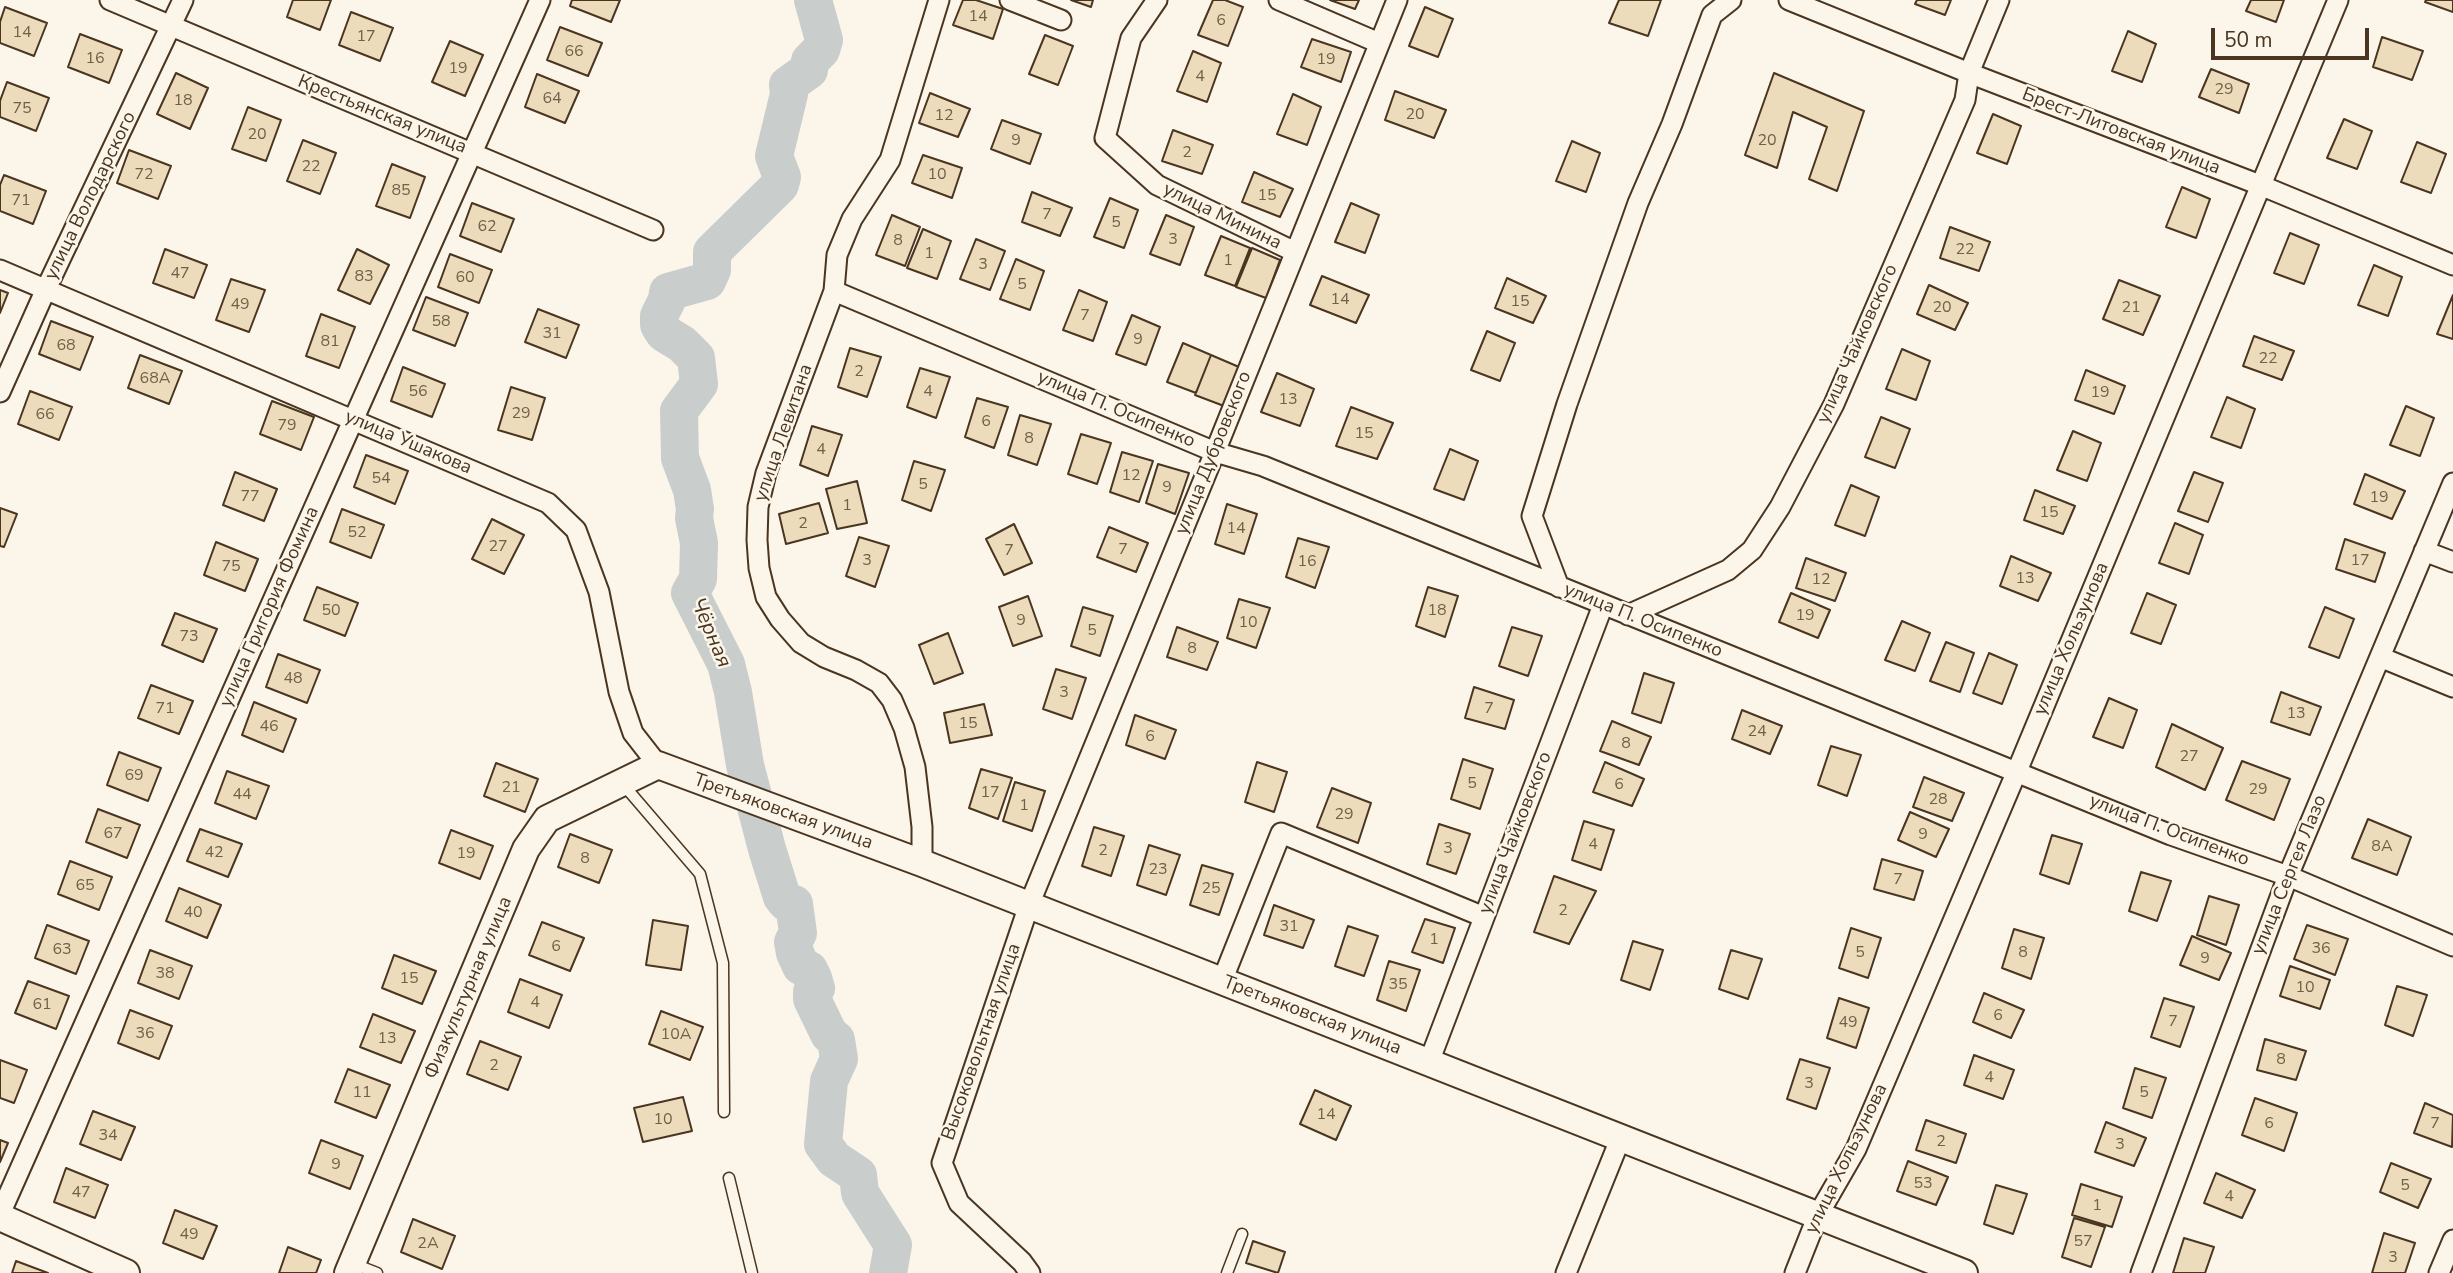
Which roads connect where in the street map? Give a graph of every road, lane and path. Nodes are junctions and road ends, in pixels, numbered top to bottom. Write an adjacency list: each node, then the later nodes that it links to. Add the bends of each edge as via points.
1 (110, 0): 14 (street, Крестьянская улица)
2 (184, 0): 14 (street, улица Володарского)
3 (540, 0): 17 (street, улица Григория Фомина)
4 (939, 0): 24 (street, улица Левитана, via 890,160 852,219 836,255)
5 (1010, 0): 13 (street)
6 (1157, 0): 20 (street, улица Минина, via 1131,38 1105,138 1157,185)
7 (1279, 0): 15 (street)
8 (1397, 0): 15 (street, улица Дубровского)
9 (1731, 0): 31 (street, via 1712,15 1638,203 1532,516)
10 (1789, 0): 16 (street, Брест-Литовская улица)
11 (1999, 0): 16 (street, улица Чайковского)
12 (2338, 0): 18 (street, улица Хользунова)
13 (1062, 20)
14 (172, 28): 17 (street, Крестьянская улица); 23 (street, улица Володарского)
15 (1379, 43): 20 (street, улица Дубровского)
16 (1969, 73): 18 (street, Брест-Литовская улица); 33 (street, улица Чайковского, via 1965,100 1835,404 1780,507 1752,550 1728,569)
17 (471, 152): 19 (street, Крестьянская улица); 26 (street, улица Григория Фомина)
18 (2260, 185): 21 (street, Брест-Литовская улица); 37 (street, улица Хользунова)
19 (653, 230)
20 (1295, 252): 27 (street, улица Дубровского)
21 (2453, 265)
22 (0, 270): 23 (street, улица Ушакова)
23 (46, 289): 25 (street, улица Володарского); 26 (street, улица Ушакова)
24 (834, 291): 27 (street, улица П. Осипенко); 39 (street, улица Левитана, via 766,473 758,507 759,568 766,597 801,643 878,683 892,701 915,767)
25 (0, 392)
26 (353, 419): 36 (street, улица Ушакова, via 548,503 576,530 599,593 619,692 633,733); 49 (street, улица Григория Фомина)
27 (1215, 452): 31 (street, улица П. Осипенко, via 1262,466); 41 (street, улица Дубровского)
28 (2453, 483): 29 (street, улица Сергея Лазо)
29 (2424, 551): 30 (street); 34 (street, улица Сергея Лазо)
30 (2453, 562)
31 (1559, 587): 32 (street, улица П. Осипенко)
32 (1603, 605): 33 (street, улица П. Осипенко); 42 (street, улица Чайковского)
33 (1628, 615): 37 (street, улица П. Осипенко)
34 (2380, 657): 35 (street); 40 (street, улица Сергея Лазо)
35 (2453, 687)
36 (669, 769): 38 (street, Физкультурная улица); 39 (street, Третьяковская улица)
37 (2017, 771): 40 (street, улица П. Осипенко, via 2171,835); 50 (street, улица Хользунова, via 1856,1149)
38 (621, 783): 46 (lane, via 700,874 723,963); 53 (street, Физкультурная улица, via 547,819 527,849)
39 (922, 863): 41 (street, Третьяковская улица)
40 (2288, 876): 43 (street, улица П. Осипенко); 61 (street, улица Сергея Лазо)
41 (1029, 905): 44 (street, Третьяковская улица); 56 (street, Высоковольтная улица, via 942,1163 959,1203)
42 (1484, 917): 44 (street, via 1281,833); 45 (street, улица Чайковского)
43 (2453, 946)
44 (1223, 981): 45 (street, Третьяковская улица)
45 (1429, 1062): 47 (street, Третьяковская улица)
46 (724, 1112)
47 (1621, 1137): 50 (street, Третьяковская улица); 58 (street)
48 (729, 1178): 55 (lane)
49 (0, 1215): 54 (street)
50 (1818, 1215): 59 (street, улица Хользунова); 60 (street, Третьяковская улица)
51 (1242, 1234): 57 (lane)
52 (2453, 1240): 62 (street)
53 (360, 1270)
54 (126, 1273)
55 (752, 1273)
56 (1030, 1273)
57 (1227, 1273)
58 (1566, 1273)
59 (1795, 1273)
60 (1964, 1273)
61 (2141, 1273)
62 (2439, 1273)

